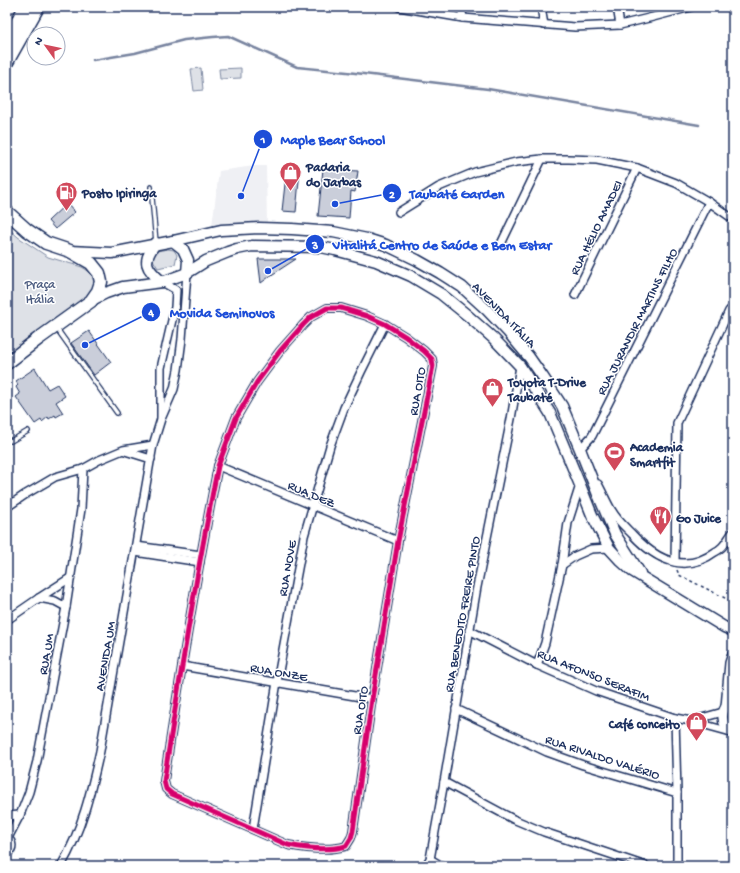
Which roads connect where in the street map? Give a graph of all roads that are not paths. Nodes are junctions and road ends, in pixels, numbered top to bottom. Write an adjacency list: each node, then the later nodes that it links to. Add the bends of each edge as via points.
1 (25, 7): 12 (main road)
2 (38, 7): 14 (main road)
3 (399, 7): 9 (street)
4 (461, 7): 9 (street)
5 (541, 7): 10 (street)
6 (618, 7): 11 (street)
7 (691, 7): 8 (street)
8 (680, 8): 11 (street)
9 (463, 18): 10 (street)
10 (544, 25): 11 (street)
11 (620, 25)
12 (11, 26): 13 (main road)
13 (7, 40)
14 (7, 62)
15 (542, 159): 16 (street, via 597,160); 20 (street, via 516,162 475,172 439,188); 24 (street)
16 (637, 168): 18 (street, via 676,183); 28 (street, RUA HÉLIO AMADEI)
17 (150, 187): 23 (lane)
18 (709, 202): 21 (street); 40 (street, RUA JURANDIR MARTINS FILHO, via 592,436)
19 (7, 212): 25 (main road, via 46,243)
20 (399, 212)
21 (733, 219)
22 (173, 241): 23 (main road, AVENIDA ITÁLIA); 26 (main road, via 183,249 188,260); 40 (main road, AVENIDA ITÁLIA, via 221,230 292,229 367,239 417,260 462,287 508,332 529,357 562,406)
23 (156, 244): 25 (main road, AVENIDA ITÁLIA, via 112,253); 27 (main road, via 147,262 148,268)
24 (501, 244)
25 (70, 251): 29 (main road, via 91,263 100,273 101,282)
26 (187, 273): 27 (main road); 34 (main road, AVENIDA ITÁLIA, via 206,261 252,246 321,247 347,252 411,276 441,294 494,338); 36 (street, via 178,370 174,389)
27 (162, 282): 29 (main road, via 123,287); 36 (street, via 176,290 176,307 161,368)
28 (575, 295)
29 (91, 300): 32 (main road)
30 (733, 307): 53 (street, via 677,423)
31 (385, 324): 43 (street, RUA OITO, via 341,308 327,308 311,317 280,351 257,382 236,418); 46 (street, RUA NOVE, via 344,408); 49 (street, RUA OITO, via 424,351 432,359 433,366)
32 (56, 326): 33 (main road); 35 (lane)
33 (7, 363)
34 (520, 366): 45 (main road, AVENIDA ITÁLIA, via 550,413); 61 (street, RUA BENEDITO FREIRE PINTO)
35 (117, 413)
36 (161, 419): 39 (street, AVENIDA UM)
37 (28, 430): 38 (lane, via 11,441)
38 (7, 439)
39 (153, 446): 41 (street); 42 (street, AVENIDA UM)
40 (580, 449): 53 (street, via 612,512 621,523 651,552); 56 (main road, AVENIDA ITÁLIA, via 615,534)
41 (123, 450): 42 (street); 44 (street)
42 (151, 459): 51 (street, AVENIDA UM)
43 (218, 466): 46 (street, RUA DEZ); 52 (street, RUA OITO)
44 (83, 469): 47 (street, via 55,477); 55 (street, RUA UM, via 81,509)
45 (580, 484): 50 (main road, AVENIDA ITÁLIA, via 592,516); 54 (street, via 568,523)
46 (312, 506): 49 (street, RUA DEZ); 65 (street, RUA NOVE)
47 (7, 507)
48 (733, 532): 53 (street, via 722,547 708,558 696,563)
49 (398, 541): 66 (street, RUA OITO)
50 (609, 548): 54 (street, via 591,549 574,556); 56 (main road, AVENIDA ITÁLIA, via 632,571)
51 (135, 549): 52 (street); 80 (street, AVENIDA UM, via 92,788 81,825)
52 (200, 559): 64 (street, RUA OITO)
53 (675, 562)
54 (562, 565): 63 (street, via 545,643)
55 (70, 578): 57 (street); 58 (street, RUA UM)
56 (643, 578): 60 (main road, AVENIDA ITÁLIA)
57 (39, 598): 58 (street, via 55,601); 59 (street)
58 (66, 607): 74 (street, RUA UM, via 37,761)
59 (7, 620)
60 (728, 629)
61 (469, 630): 63 (street, RUA AFONSO SERAFIM); 68 (street, RUA BENEDITO FREIRE PINTO)
62 (733, 654): 67 (street)
63 (537, 665): 69 (street, RUA AFONSO SERAFIM, via 596,691)
64 (182, 666): 65 (street, RUA ONZE); 76 (street, RUA OITO, via 164,781 166,789 180,798)
65 (277, 682): 66 (street, RUA ONZE); 76 (street, RUA NOVE)
66 (372, 699): 76 (street, RUA OITO, via 353,831 346,846 302,848 288,845)
67 (727, 707): 70 (street); 71 (street, via 722,718 726,728)
68 (456, 709): 72 (street, RUA BENEDITO FREIRE PINTO); 73 (street, RUA RIVALDO VALÉRIO, via 547,752)
69 (676, 718): 70 (street, RUA AFONSO SERAFIM); 73 (street)
70 (691, 721): 71 (street, RUA AFONSO SERAFIM)
71 (732, 733)
72 (444, 782): 79 (street, RUA BENEDITO FREIRE PINTO); 83 (street, via 513,819 544,832)
73 (677, 793): 84 (street)
74 (20, 815): 75 (street); 77 (street, RUA UM)
75 (7, 816)
76 (253, 829)
77 (8, 837): 78 (street, via 12,846)
78 (7, 853)
79 (430, 859): 81 (street, RUA BENEDITO FREIRE PINTO); 82 (street)
80 (61, 866)
81 (425, 866)
82 (442, 866)
83 (646, 866)
84 (677, 866)

